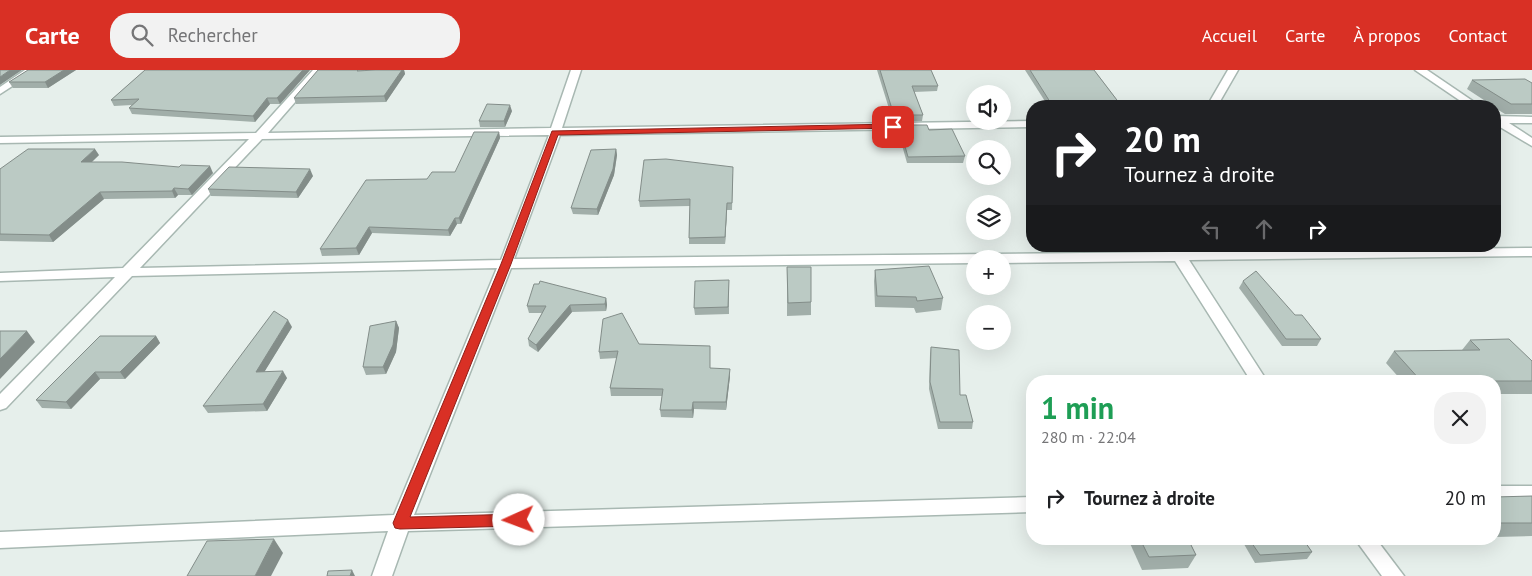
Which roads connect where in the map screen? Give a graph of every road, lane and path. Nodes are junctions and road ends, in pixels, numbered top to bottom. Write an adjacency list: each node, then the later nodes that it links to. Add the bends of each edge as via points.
1 (32, 70): 6 (street)
2 (318, 70): 14 (street)
3 (576, 70): 13 (street)
4 (1233, 70): 7 (street)
5 (1420, 70): 8 (street)
6 (0, 91)
7 (1216, 100)
8 (1466, 100)
9 (1501, 120): 10 (street)
10 (1532, 120)
11 (1026, 124): 13 (street)
12 (1501, 124): 16 (street)
13 (555, 133): 14 (street); 23 (street)
14 (259, 136): 15 (street); 24 (street)
15 (0, 140)
16 (1532, 143)
17 (1152, 252): 21 (street)
18 (1178, 252): 26 (street)
19 (1501, 252): 20 (street)
20 (1532, 252)
21 (1011, 258)
22 (966, 259): 23 (street)
23 (506, 264): 24 (street); 31 (street)
24 (129, 272): 25 (street); 27 (street)
25 (0, 277)
26 (1255, 375)
27 (0, 404)
28 (1501, 493): 29 (street)
29 (1532, 493)
30 (1026, 505): 31 (street)
31 (400, 523): 32 (street); 34 (street)
32 (0, 540)
33 (1371, 545): 35 (street)
34 (382, 576)
35 (1394, 576)

